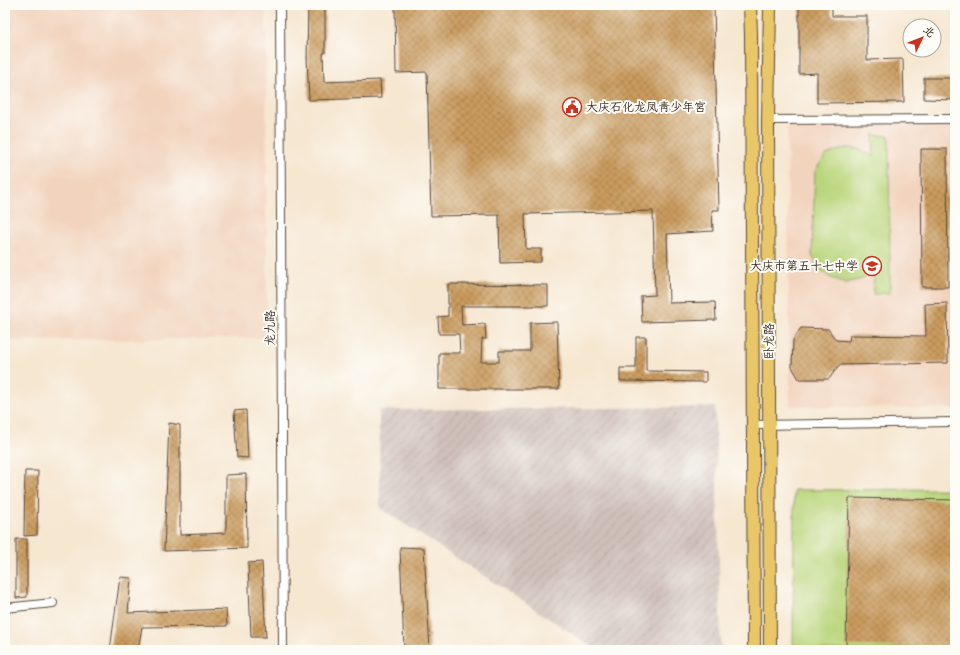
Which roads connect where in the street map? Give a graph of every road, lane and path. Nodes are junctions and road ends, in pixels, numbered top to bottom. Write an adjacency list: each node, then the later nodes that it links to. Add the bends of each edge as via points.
1 (280, 5): 11 (street, 龙九路)
2 (750, 5): 7 (main road, 卧龙路)
3 (770, 5): 5 (main road, 卧龙路)
4 (955, 119): 5 (street)
5 (768, 120): 8 (main road, 卧龙路)
6 (955, 422): 8 (street)
7 (753, 425): 8 (street); 12 (main road, 卧龙路)
8 (769, 425): 13 (main road, 卧龙路)
9 (53, 603): 10 (street)
10 (5, 608)
11 (283, 650)
12 (754, 650)
13 (770, 650)

